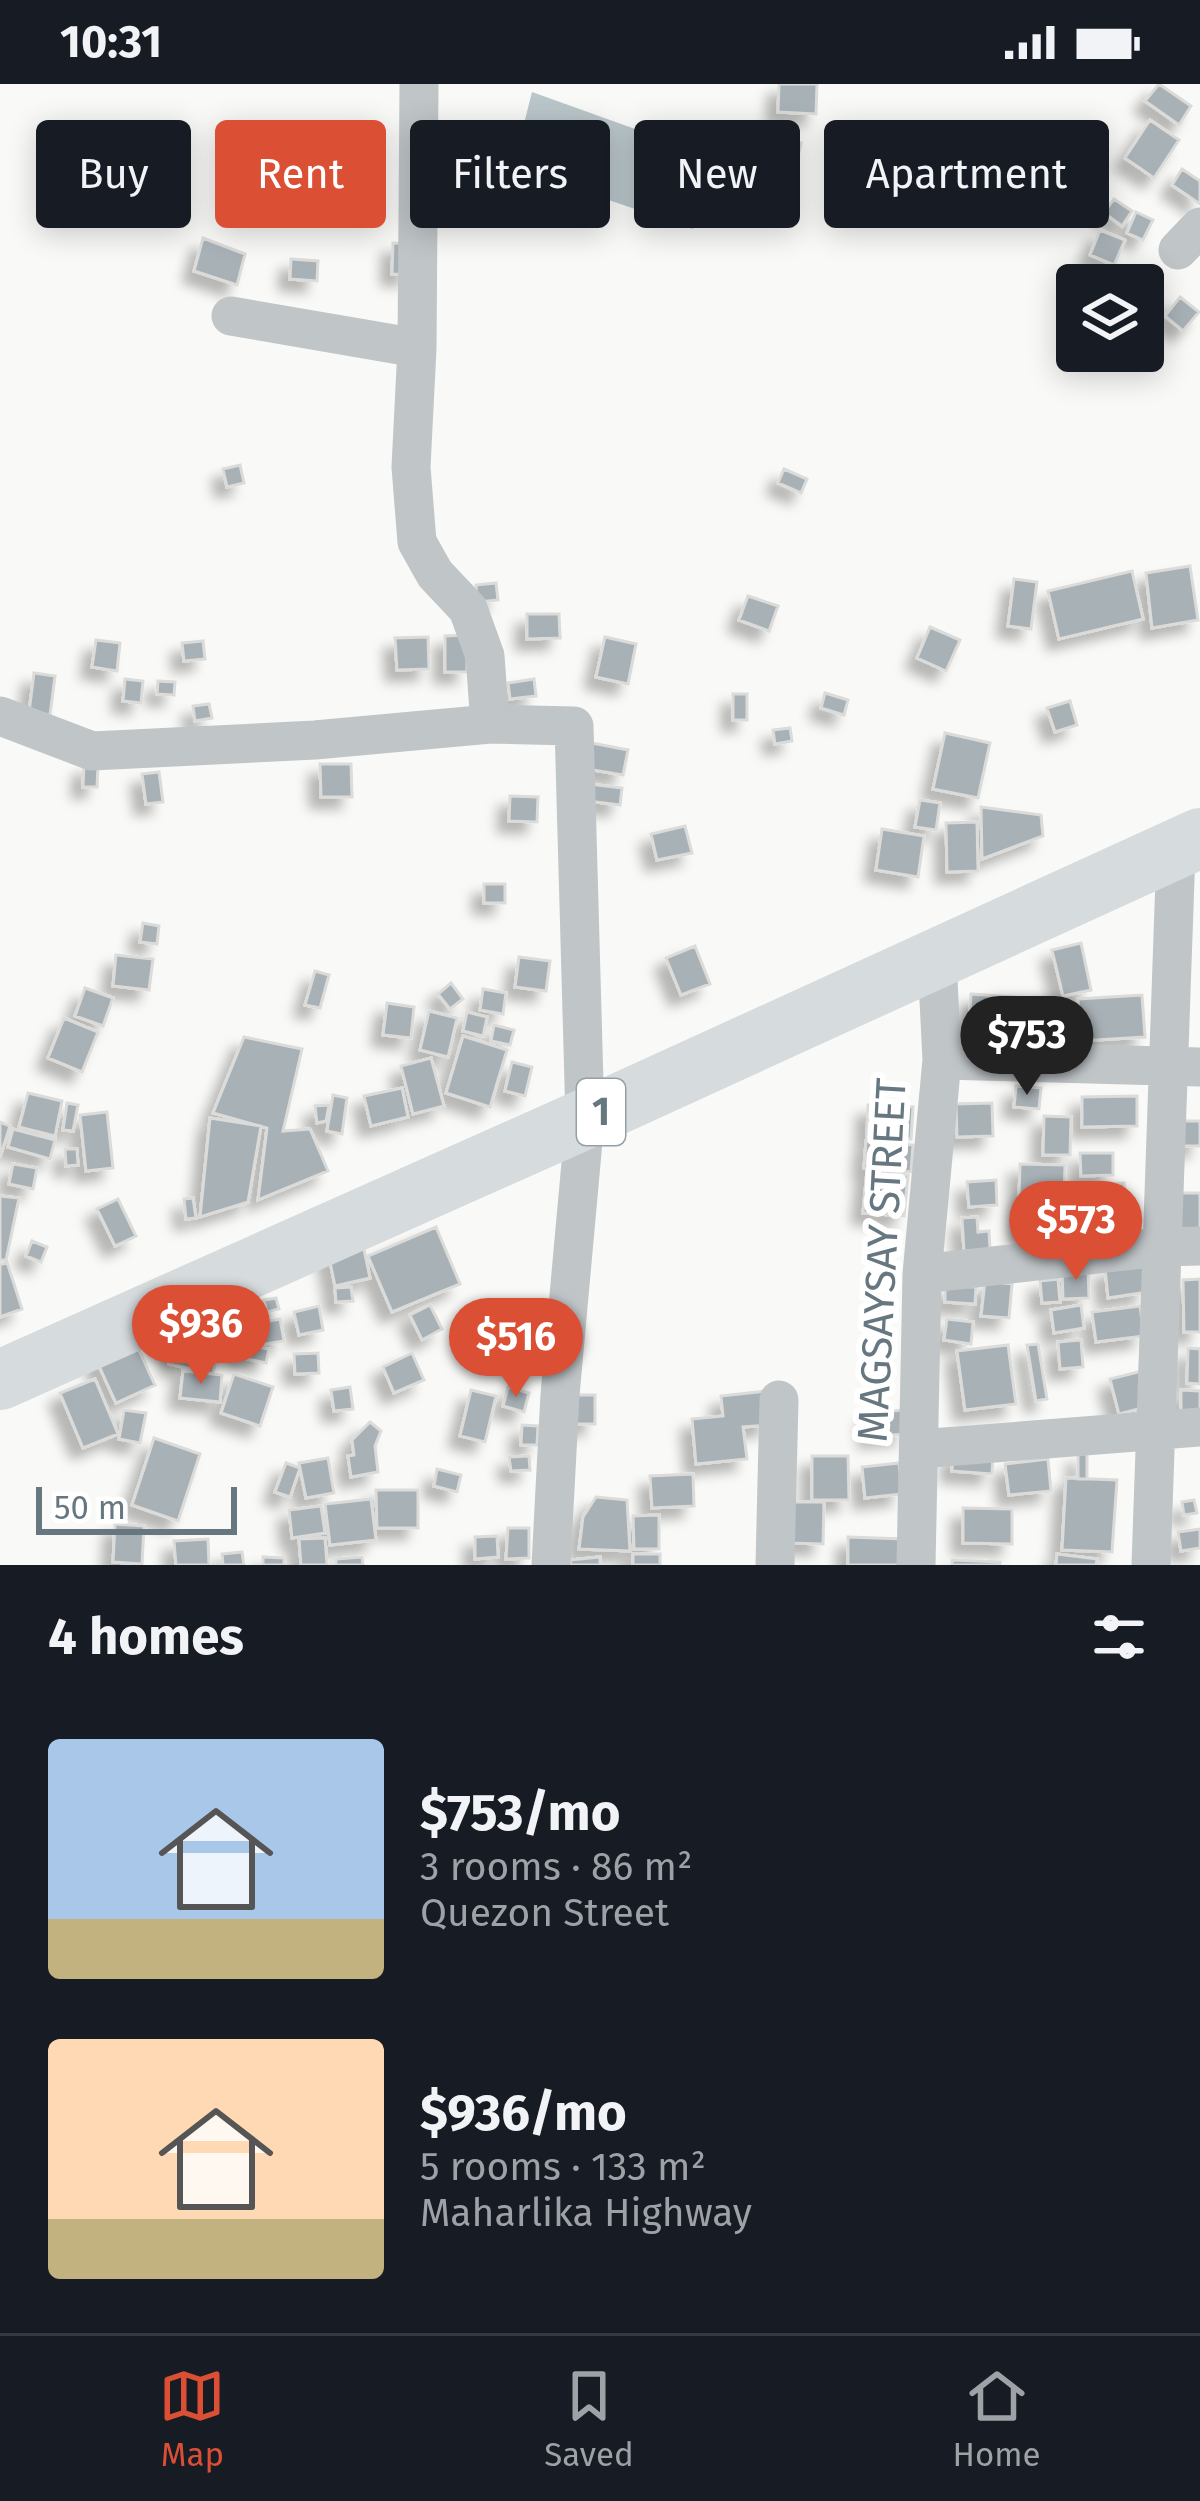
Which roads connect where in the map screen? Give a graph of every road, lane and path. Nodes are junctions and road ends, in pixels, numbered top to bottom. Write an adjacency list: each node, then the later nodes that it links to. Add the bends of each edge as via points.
1 (419, 84): 3 (street)
2 (231, 316): 3 (street)
3 (417, 348): 5 (street, via 417,542 468,609 485,656)
4 (0, 716): 5 (street, via 92,751)
5 (490, 724): 10 (street, via 574,726)
6 (1188, 844): 7 (highway, 1); 9 (street)
7 (937, 960): 8 (street, MAGSAYSAY STREET); 10 (highway, 1)
8 (942, 1060): 9 (street); 13 (street, MAGSAYSAY STREET)
9 (1183, 1067): 11 (street)
10 (585, 1119): 14 (highway, 1); 19 (street)
11 (1160, 1246): 12 (street); 13 (street); 17 (street)
12 (1200, 1246)
13 (922, 1274): 18 (street, MAGSAYSAY STREET)
14 (0, 1380)
15 (779, 1400): 20 (street)
16 (1200, 1427): 17 (street)
17 (1155, 1431): 18 (street); 22 (street)
18 (919, 1449): 21 (street, MAGSAYSAY STREET)
19 (550, 1565)
20 (775, 1565)
21 (916, 1565)
22 (1151, 1565)

